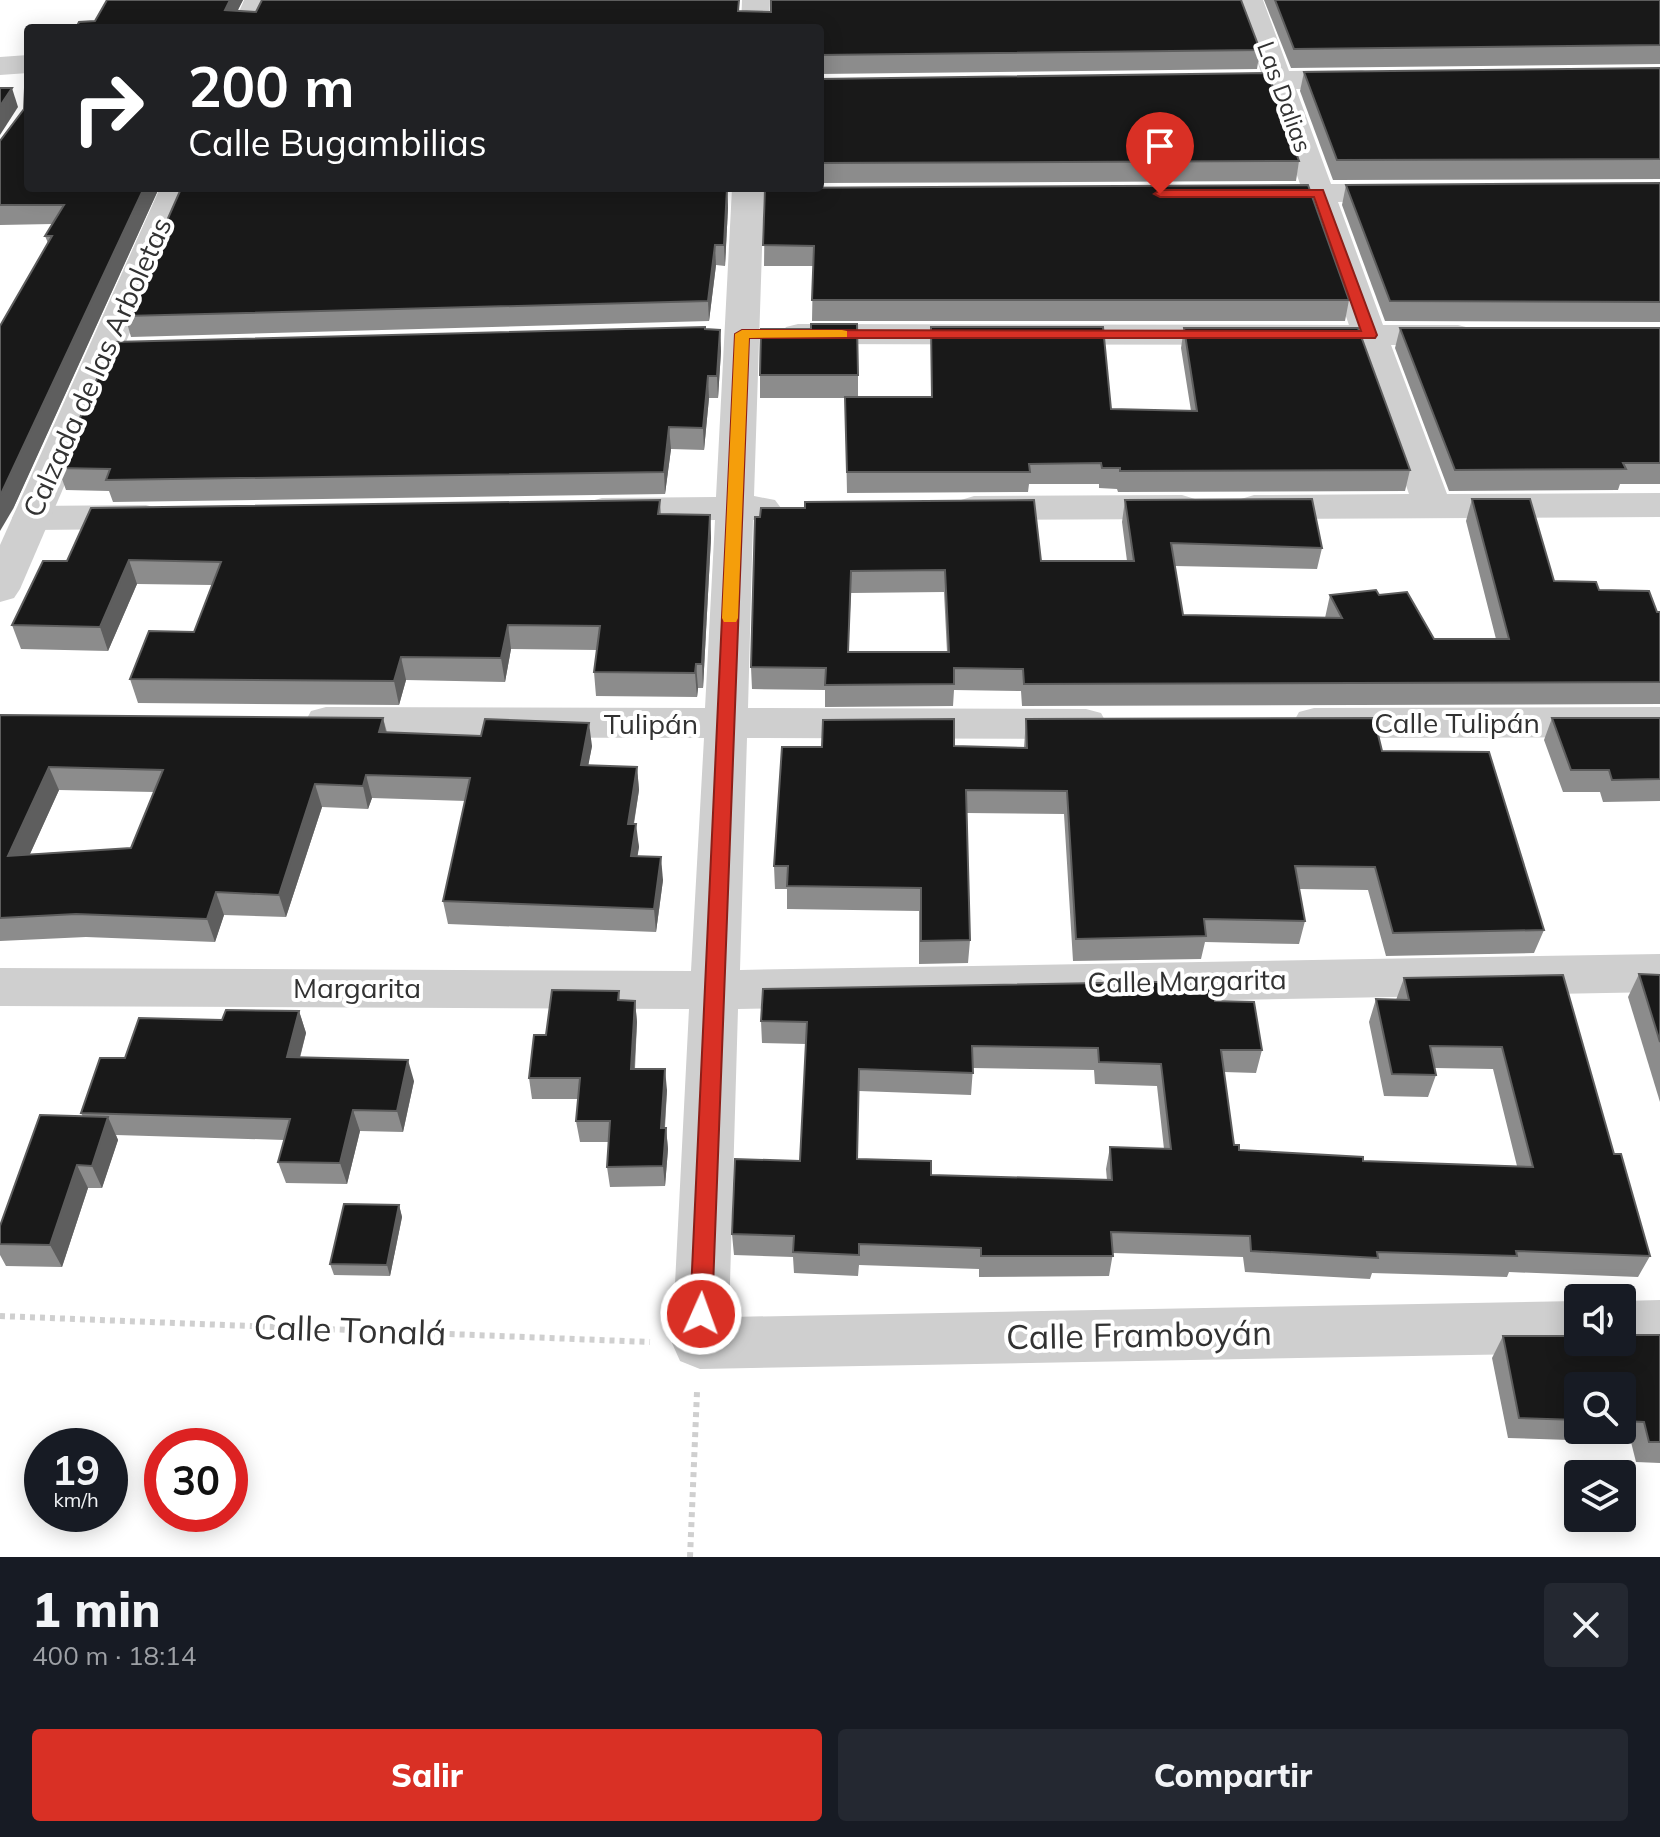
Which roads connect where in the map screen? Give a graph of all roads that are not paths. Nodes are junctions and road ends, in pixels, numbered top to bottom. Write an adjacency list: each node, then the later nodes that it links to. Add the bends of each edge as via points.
1 (258, 0): 4 (street)
2 (756, 0): 5 (street)
3 (1249, 0): 9 (street, Las Dalias)
4 (248, 24)
5 (755, 24)
6 (24, 64): 7 (street)
7 (0, 66)
8 (1389, 79): 9 (street)
9 (1278, 80): 10 (street); 14 (street, Las Dalias)
10 (1183, 81)
11 (1443, 192): 14 (street)
12 (748, 193): 16 (street)
13 (1224, 193): 14 (street)
14 (1319, 193): 17 (street, Las Dalias)
15 (183, 196): 26 (street, Calzada de las Arboletas, via 120,351)
16 (726, 335): 17 (street); 21 (street)
17 (1370, 335): 18 (street); 20 (street, Las Dalias)
18 (1492, 335)
19 (1660, 505): 20 (street)
20 (1432, 506): 23 (street)
21 (735, 508): 22 (street); 24 (street); 32 (street)
22 (798, 508)
23 (941, 508)
24 (575, 511)
25 (175, 516): 26 (street)
26 (31, 518): 27 (street, Calzada de las Arboletas)
27 (0, 589)
28 (284, 722): 32 (street, Tulipán)
29 (1660, 722): 30 (street, Calle Tulipán)
30 (1280, 723)
31 (1121, 724): 32 (street)
32 (726, 725): 35 (street)
33 (1660, 973): 35 (street, Calle Margarita)
34 (0, 987): 35 (street, Margarita)
35 (715, 990): 37 (street, Calle Framboyán, via 700,1343)
36 (1660, 1326): 38 (street)
37 (1564, 1327)
38 (1636, 1327)

